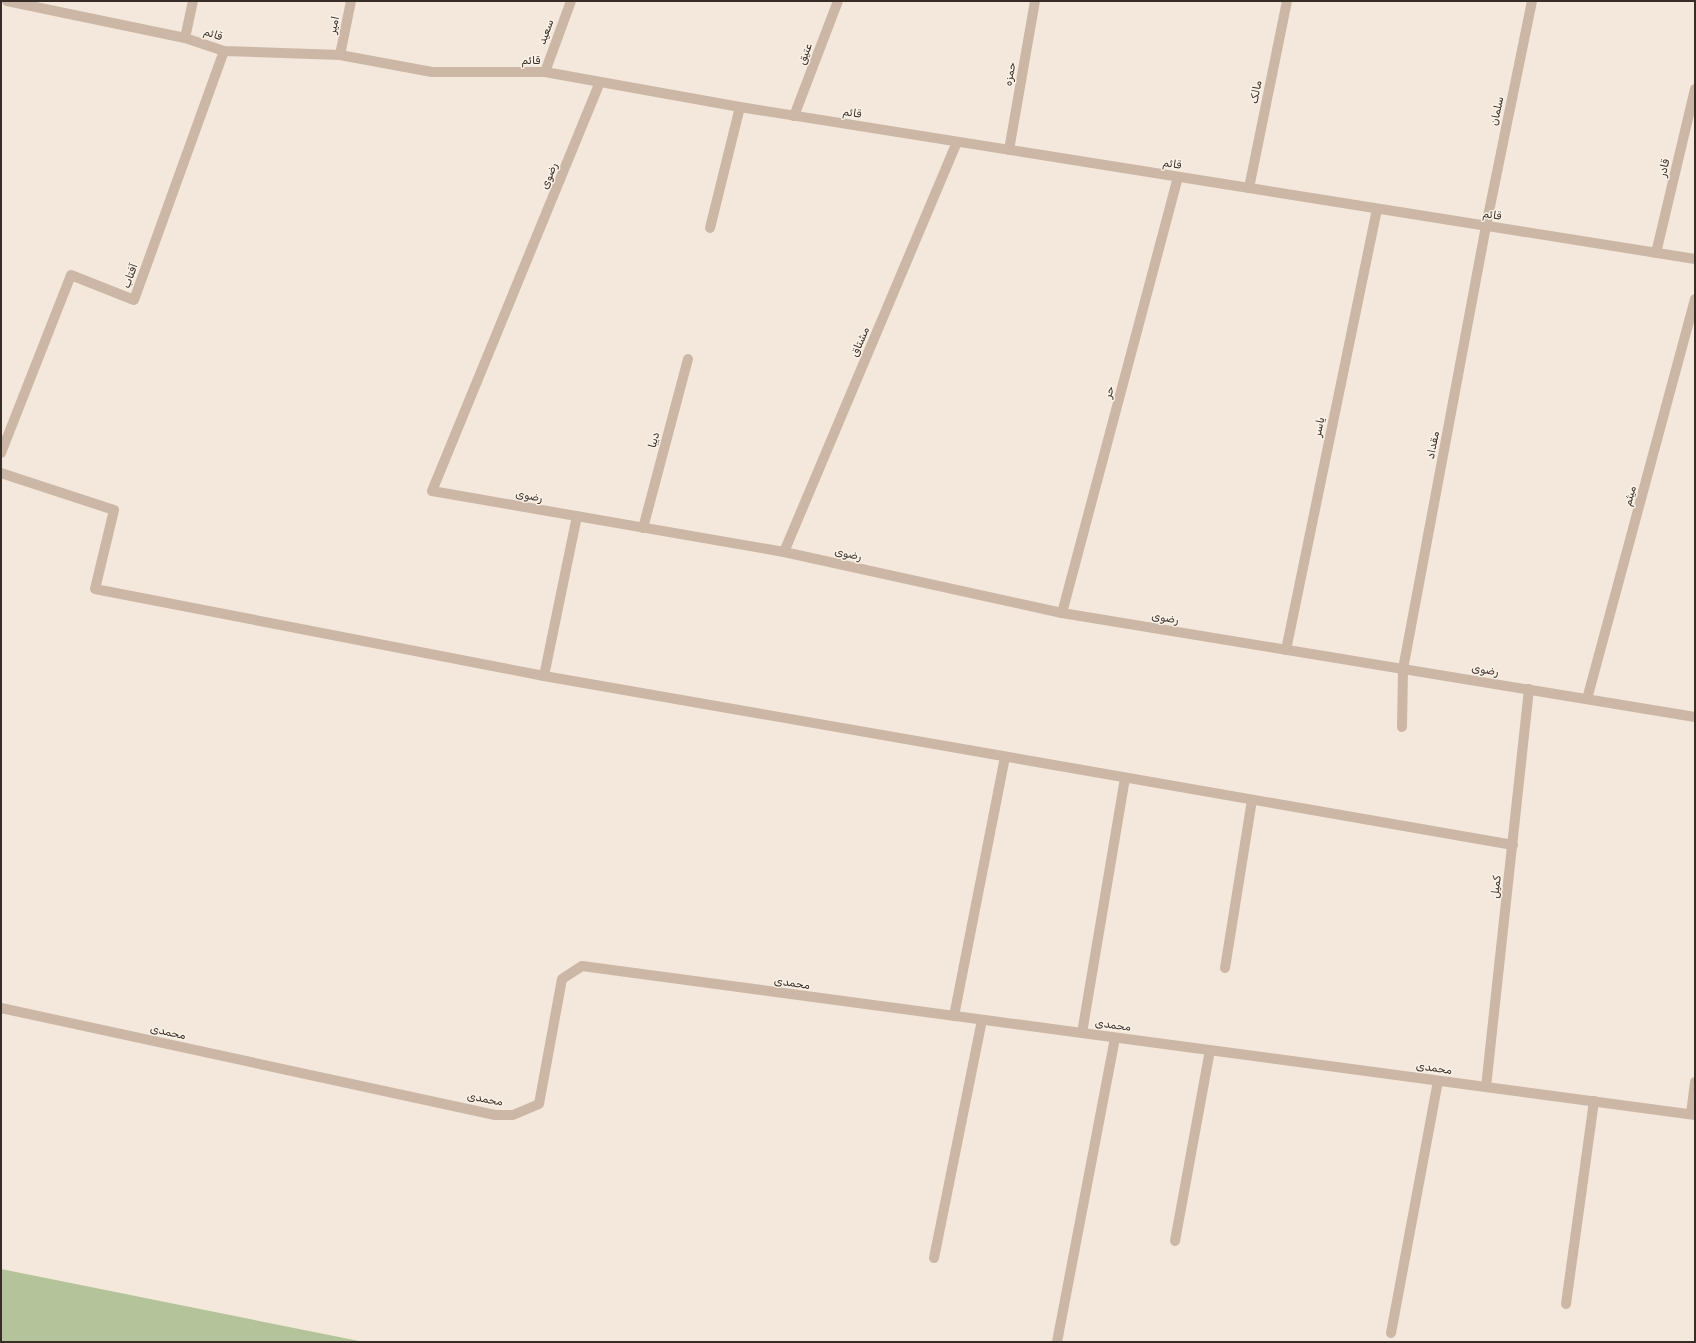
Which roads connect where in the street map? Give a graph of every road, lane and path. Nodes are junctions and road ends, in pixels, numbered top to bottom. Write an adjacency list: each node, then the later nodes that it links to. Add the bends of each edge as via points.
1 (7, 1): 9 (street, قائم)
2 (193, 1): 9 (street)
3 (351, 1): 11 (street, امیر)
4 (571, 1): 12 (street, سعید)
5 (838, 1): 16 (street, عتیق)
6 (1035, 1): 18 (street, حمزه)
7 (1287, 1): 20 (street, مالک)
8 (1532, 1): 22 (street, سلمان)
9 (185, 38): 10 (street, قائم)
10 (224, 51): 11 (street, قائم); 28 (street, آفتاب, via 134,300 71,275)
11 (340, 54): 12 (street, قائم, via 432,72)
12 (545, 72): 13 (street, قائم)
13 (600, 82): 15 (street, قائم); 30 (street, رضوی, via 432,491)
14 (1695, 89): 24 (street, قادر)
15 (740, 107): 16 (street, قائم); 23 (street)
16 (794, 116): 17 (street, قائم)
17 (957, 142): 18 (street, قائم); 32 (street, مشتاق)
18 (1009, 150): 19 (street, قائم)
19 (1178, 177): 20 (street, قائم); 33 (street, حر)
20 (1249, 188): 21 (street, قائم)
21 (1376, 209): 22 (street, قائم); 34 (street, یاسر)
22 (1486, 226): 24 (street, قائم); 35 (street, مقداد)
23 (710, 228)
24 (1656, 253): 25 (street, قائم)
25 (1695, 260)
26 (1695, 299): 38 (street, میثم)
27 (688, 359): 31 (street, دیبا)
28 (1, 453)
29 (1, 473): 36 (street, via 114,510 95,589)
30 (577, 516): 31 (street, رضوی); 36 (street)
31 (644, 528): 32 (street, رضوی)
32 (784, 552): 33 (street, رضوی)
33 (1062, 613): 34 (street, رضوی)
34 (1286, 650): 35 (street, رضوی)
35 (1403, 669): 37 (street, رضوی); 40 (street, مقداد)
36 (544, 676): 41 (street)
37 (1529, 690): 38 (street, رضوی); 44 (street, کمیل)
38 (1588, 700): 39 (street, رضوی)
39 (1695, 717)
40 (1402, 727)
41 (1005, 757): 42 (street); 47 (street)
42 (1125, 778): 43 (street); 49 (street)
43 (1252, 800): 44 (street); 45 (street)
44 (1513, 846): 54 (street, کمیل)
45 (1226, 968)
46 (1, 1008): 47 (street, محمدی, via 487,1113 513,1115 539,1104 562,979 582,966)
47 (954, 1016): 48 (street, محمدی)
48 (982, 1020): 49 (street, محمدی); 58 (street)
49 (1082, 1033): 50 (street, محمدی)
50 (1116, 1038): 51 (street, محمدی); 61 (street)
51 (1210, 1050): 52 (street, محمدی); 57 (street)
52 (1438, 1081): 54 (street, محمدی); 60 (street)
53 (1695, 1082): 56 (street)
54 (1486, 1087): 55 (street, محمدی)
55 (1594, 1101): 56 (street, محمدی); 59 (street)
56 (1693, 1115)
57 (1176, 1241)
58 (934, 1258)
59 (1566, 1304)
60 (1390, 1333)
61 (1057, 1342)

